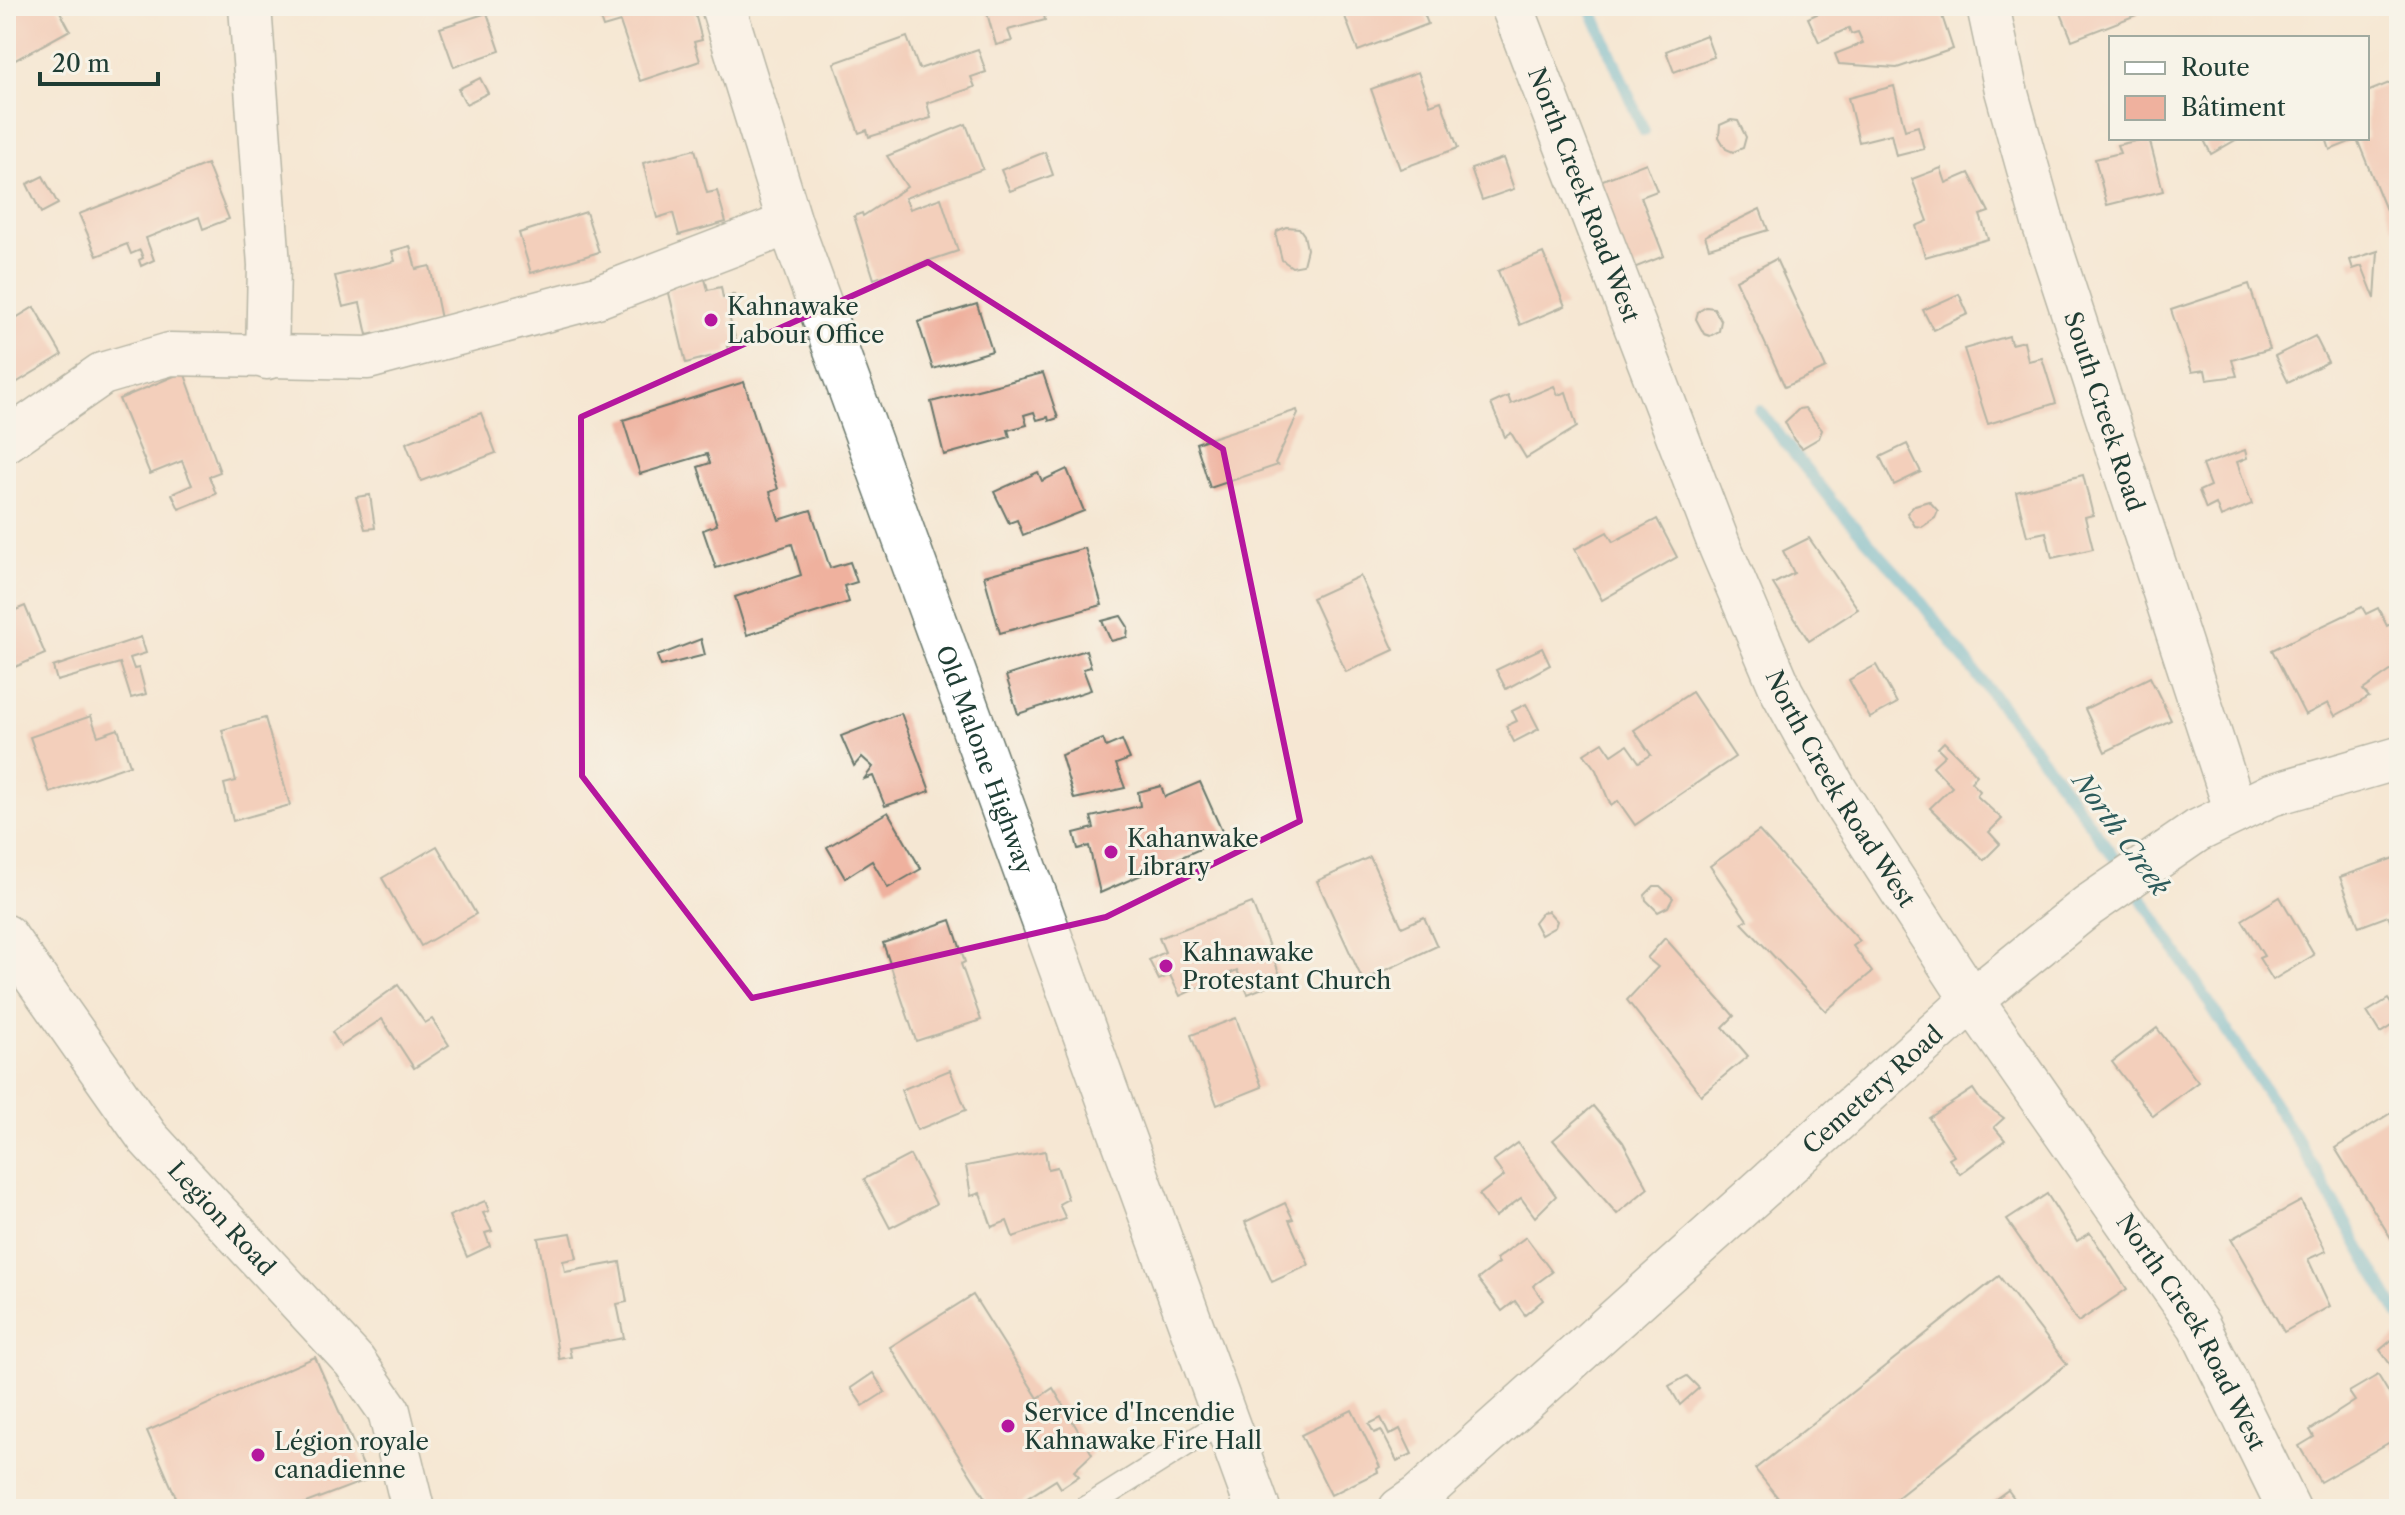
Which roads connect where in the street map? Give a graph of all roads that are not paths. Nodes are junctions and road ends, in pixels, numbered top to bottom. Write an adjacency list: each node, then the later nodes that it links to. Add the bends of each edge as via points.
1 (250, 6): 6 (street, via 269,265)
2 (723, 6): 5 (street, Old Malone Highway)
3 (1512, 6): 11 (street, North Creek Road West, via 1720,547 1782,692 1837,792)
4 (1988, 6): 9 (street, South Creek Road, via 2044,226)
5 (790, 223): 6 (street, via 597,297 368,358); 12 (street, Old Malone Highway)
6 (267, 358): 7 (street, via 170,354 102,374)
7 (6, 441)
8 (2399, 758): 9 (street, Cemetery Road, via 2271,795)
9 (2236, 812): 11 (street, Cemetery Road, via 2197,831 2088,906)
10 (6, 936): 13 (street, Legion Road, via 148,1138 354,1361 389,1411)
11 (1972, 1000): 16 (street, Cemetery Road); 17 (street, North Creek Road West, via 2199,1326)
12 (1227, 1419): 14 (lane); 15 (street, Old Malone Highway)
13 (413, 1509)
14 (1084, 1509)
15 (1258, 1509)
16 (1400, 1509)
17 (2289, 1509)

